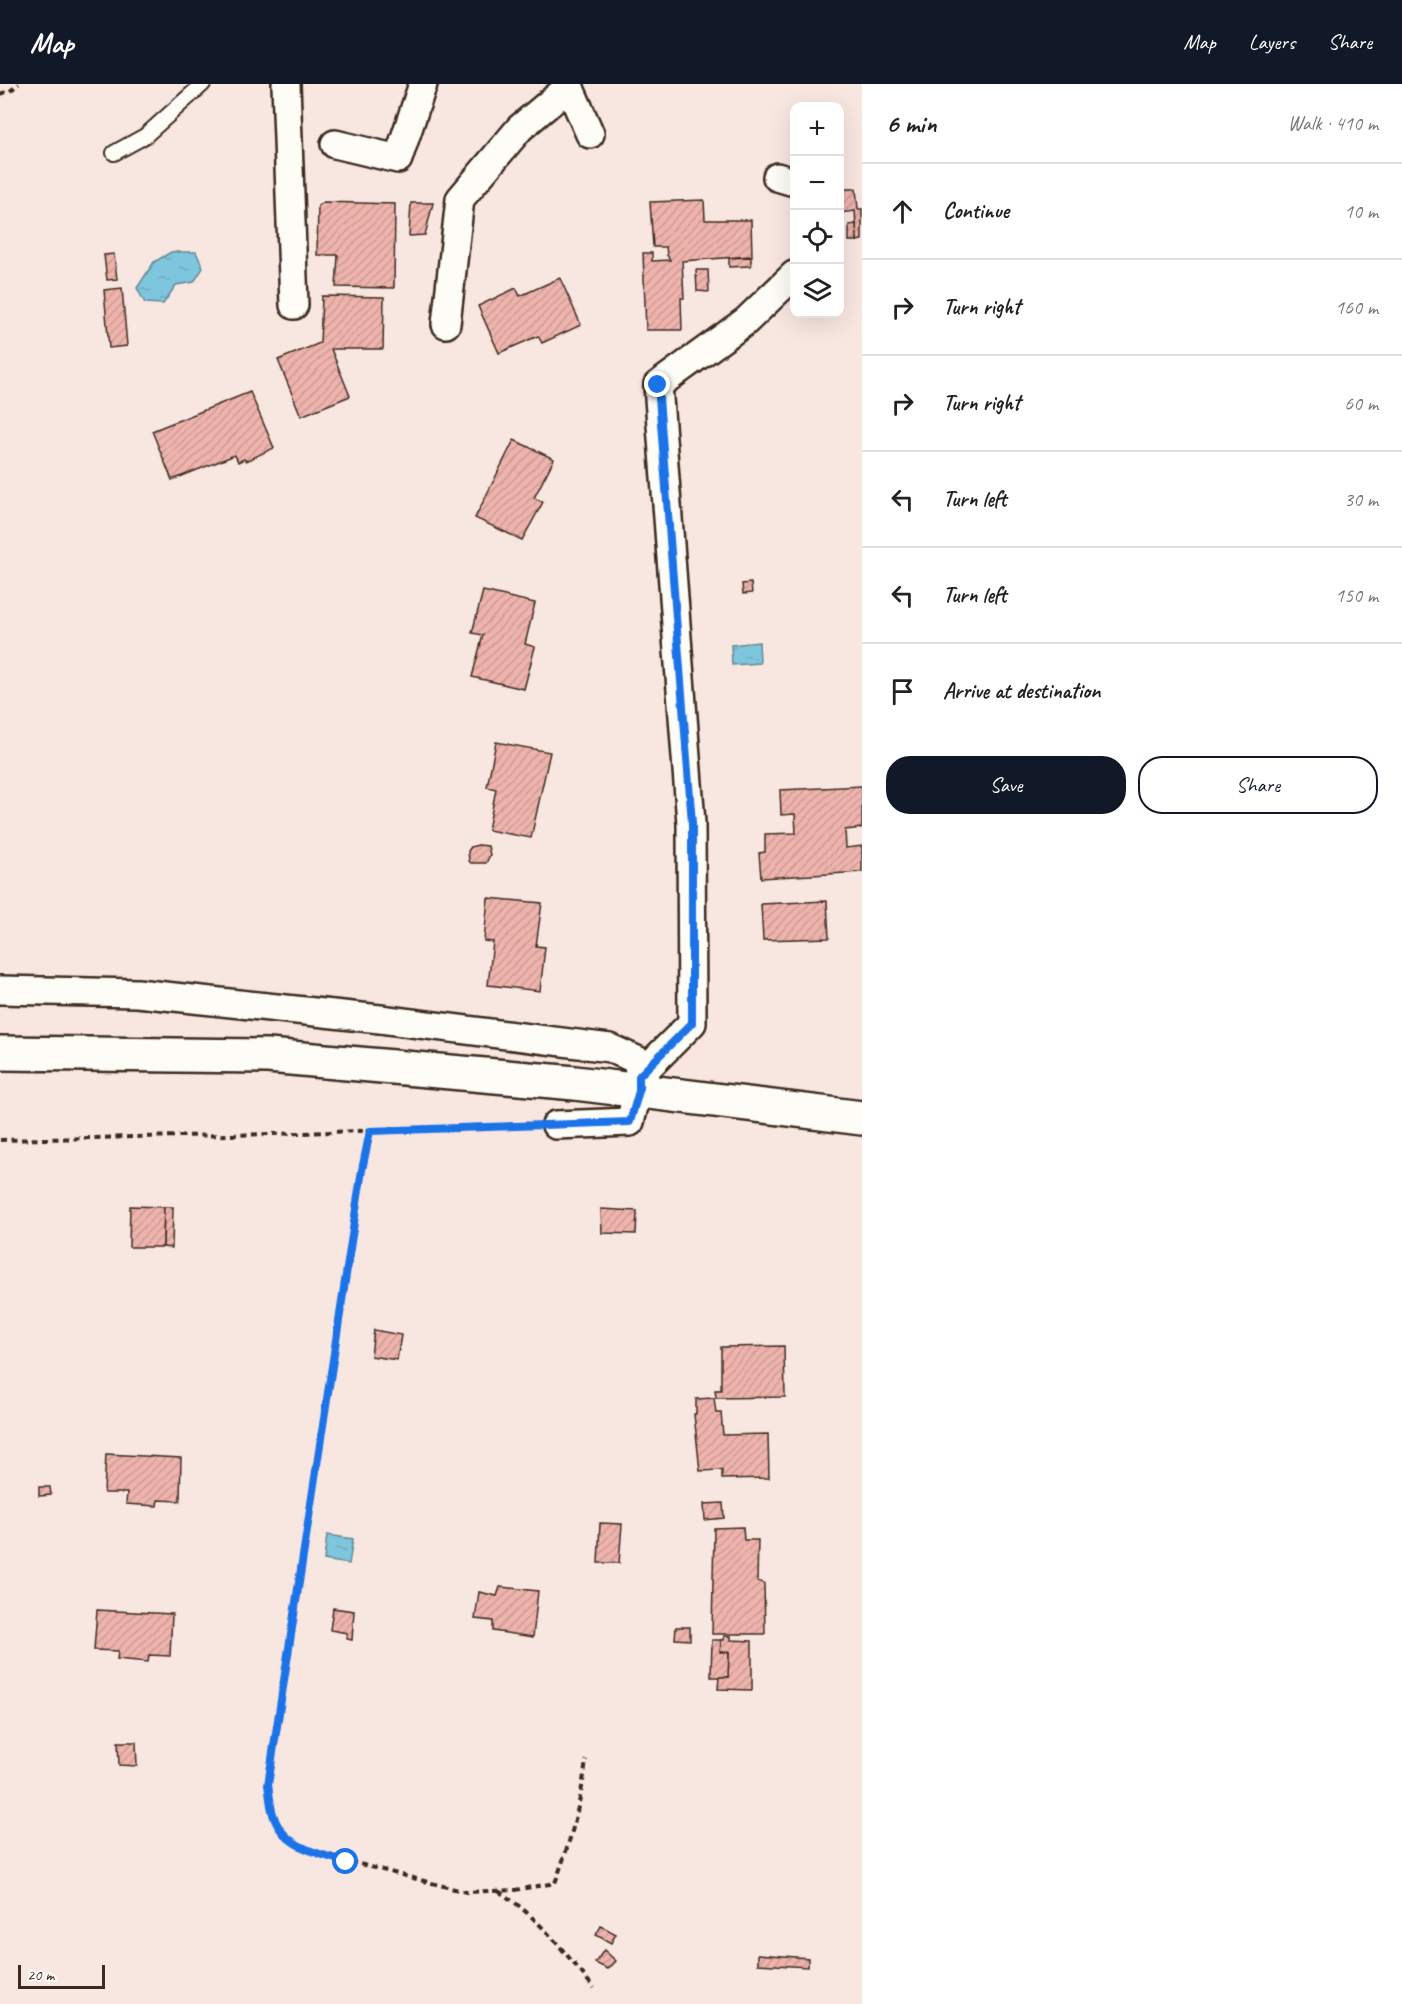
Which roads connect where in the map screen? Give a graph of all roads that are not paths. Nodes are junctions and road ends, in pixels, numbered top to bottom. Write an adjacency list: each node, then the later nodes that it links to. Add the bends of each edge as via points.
1 (203, 84): 7 (lane, via 145,136)
2 (286, 84): 9 (street)
3 (423, 84): 6 (street, via 398,159)
4 (569, 85): 5 (street); 10 (street, via 520,128 460,199)
5 (590, 134)
6 (335, 144)
7 (114, 153)
8 (790, 280): 13 (street, via 746,321 658,385 692,823 692,1023)
9 (294, 305)
10 (446, 324)
11 (0, 990): 13 (street, via 137,993 609,1048 639,1061)
12 (0, 1053): 13 (street, via 268,1056 575,1083)
13 (639, 1083): 14 (street); 15 (street, via 630,1122)
14 (862, 1119)
15 (556, 1125)

